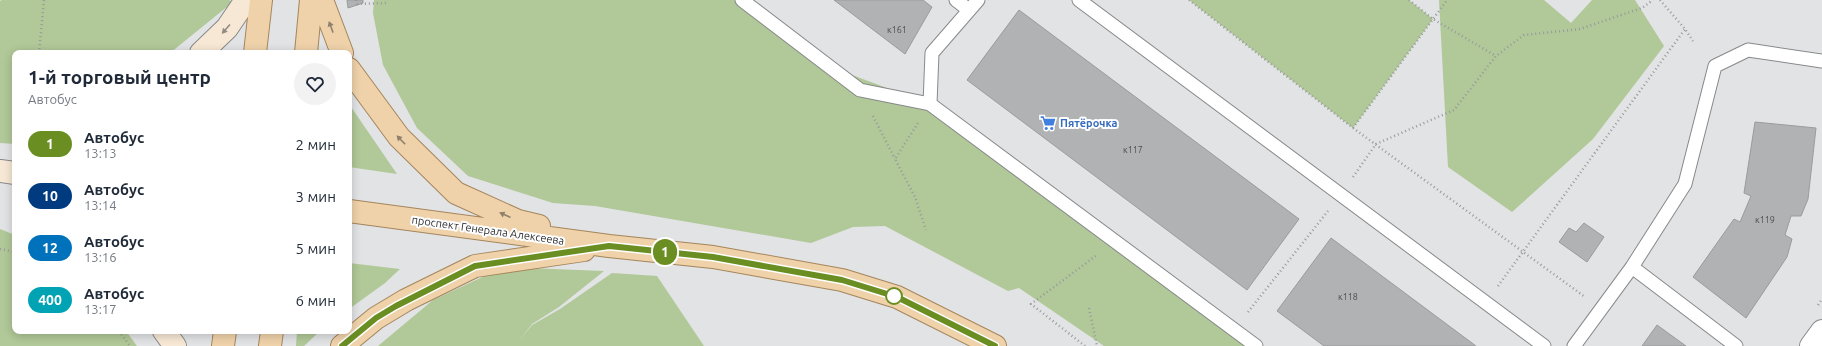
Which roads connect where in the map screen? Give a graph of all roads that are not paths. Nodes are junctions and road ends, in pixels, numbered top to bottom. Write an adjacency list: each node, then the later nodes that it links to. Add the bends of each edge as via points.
1 (246, 0): 10 (main road, one-way to 10, via 227,28)
2 (261, 0): 11 (main road)
3 (311, 0): 12 (main road)
4 (322, 0): 13 (main road, one-way to 4)
5 (742, 0): 16 (lane, via 860,90)
6 (956, 0): 9 (lane)
7 (978, 0): 9 (lane)
8 (1079, 0): 32 (lane)
9 (969, 10): 16 (lane, via 932,53)
10 (204, 50)
11 (255, 50)
12 (306, 50)
13 (341, 50)
14 (1822, 61): 21 (lane, via 1748,50 1715,66 1685,184)
15 (352, 73): 20 (main road, one-way to 15, via 518,221 456,193 399,137)
16 (930, 104): 31 (lane)
17 (0, 172): 18 (main road)
18 (12, 173)
19 (352, 211): 20 (main road, проспект Генерала Алексеева)
20 (609, 246): 29 (main road, via 475,266 388,310); 30 (main road, проспект Генерала Алексеева, via 713,257 842,280 897,297)
21 (1632, 268): 33 (lane); 34 (lane)
22 (1822, 331): 35 (street)
23 (166, 334): 26 (main road)
24 (225, 334): 27 (main road)
25 (272, 334): 28 (main road)
26 (175, 346)
27 (223, 346)
28 (270, 346)
29 (342, 346)
30 (995, 346)
31 (1256, 346)
32 (1544, 346)
33 (1574, 346)
34 (1736, 346)
35 (1811, 346)

